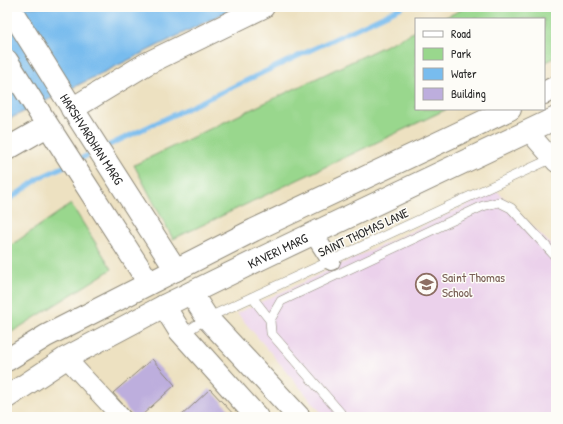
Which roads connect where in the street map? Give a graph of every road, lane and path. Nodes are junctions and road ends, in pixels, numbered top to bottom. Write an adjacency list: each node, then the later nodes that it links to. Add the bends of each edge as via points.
1 (8, 7): 6 (street, HARSHVARDHAN MARG)
2 (264, 7): 6 (street, via 146,64)
3 (7, 61): 9 (street)
4 (556, 87): 5 (street)
5 (545, 92)
6 (70, 105): 18 (street, HARSHVARDHAN MARG)
7 (508, 110): 18 (street, via 254,230)
8 (556, 118): 10 (street, KAVERI MARG)
9 (44, 120): 11 (street); 19 (street)
10 (528, 131): 12 (street); 15 (street, KAVERI MARG)
11 (7, 149)
12 (555, 159): 13 (lane, SAINT THOMAS LANE)
13 (482, 191): 14 (lane); 17 (lane, SAINT THOMAS LANE)
14 (492, 204): 16 (lane, via 500,202 511,208); 17 (lane)
15 (313, 233): 17 (street); 20 (street, KAVERI MARG)
16 (556, 257)
17 (337, 263): 21 (lane, SAINT THOMAS LANE); 24 (lane, via 281,301)
18 (176, 270): 19 (street)
19 (149, 283): 27 (street, via 46,336)
20 (191, 293): 22 (street, KAVERI MARG); 23 (street)
21 (252, 297): 23 (lane, SAINT THOMAS LANE); 24 (lane)
22 (164, 306): 25 (street); 26 (street, KAVERI MARG)
23 (207, 318): 25 (lane, SAINT THOMAS LANE); 31 (street)
24 (270, 320): 32 (lane, via 271,333)
25 (183, 334): 30 (street)
26 (66, 358): 28 (street, KAVERI MARG); 29 (street)
27 (7, 360)
28 (7, 397)
29 (121, 417)
30 (257, 417)
31 (299, 417)
32 (344, 417)

